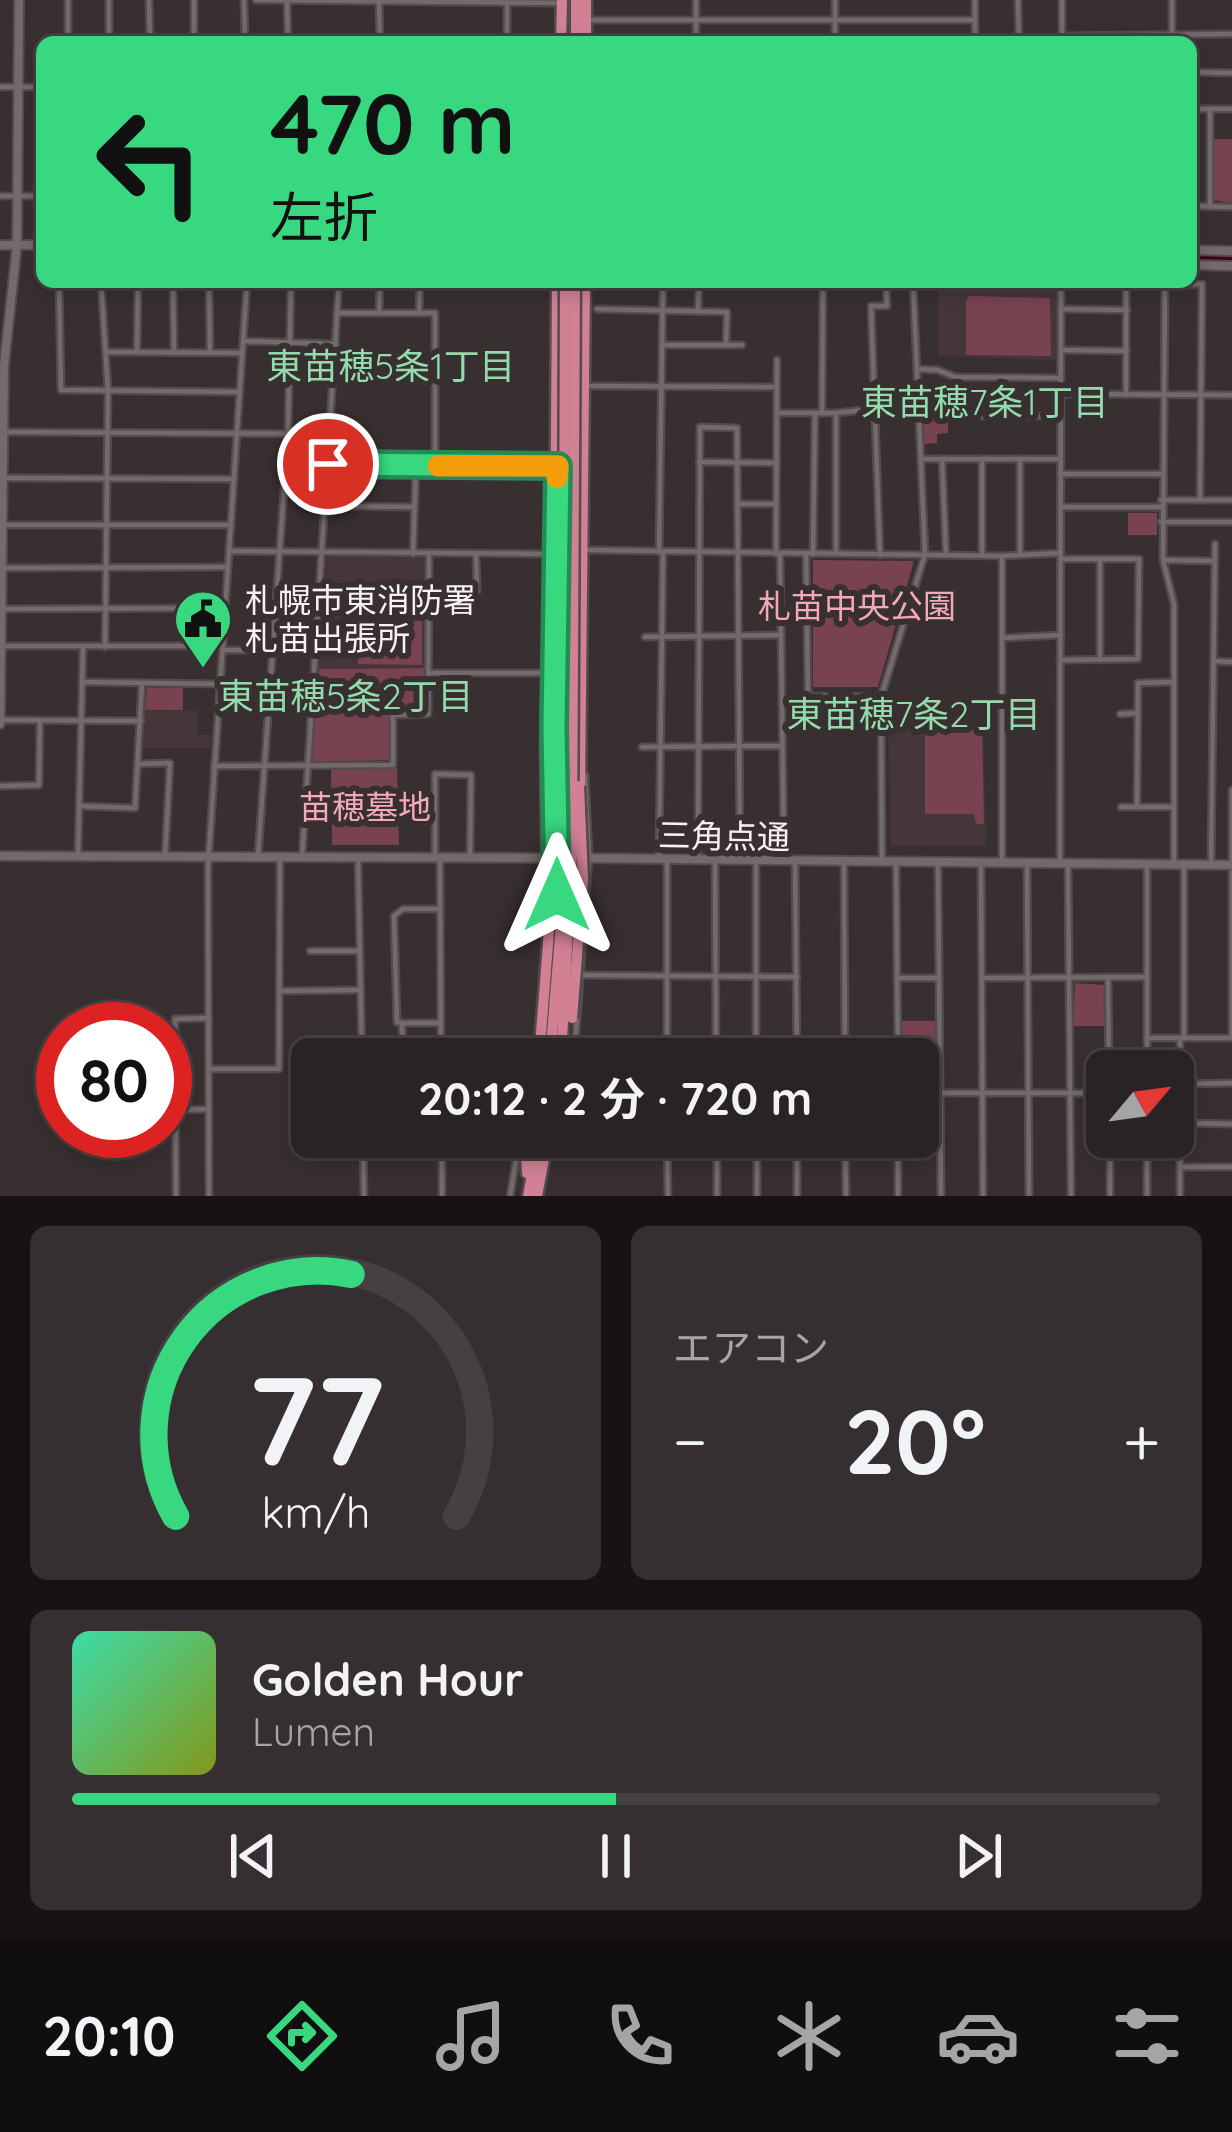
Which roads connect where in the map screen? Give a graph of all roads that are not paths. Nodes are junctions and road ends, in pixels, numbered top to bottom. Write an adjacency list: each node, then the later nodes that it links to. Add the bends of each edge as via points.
1 (19, 0): 48 (street)
2 (68, 0): 27 (street)
3 (109, 0): 28 (street)
4 (149, 0): 29 (street)
5 (194, 0): 30 (street)
6 (244, 0): 31 (street)
7 (256, 0): 8 (street)
8 (287, 0): 9 (street); 32 (street)
9 (333, 0): 18 (street)
10 (576, 0): 36 (highway)
11 (586, 0): 22 (highway)
12 (696, 0): 23 (street)
13 (835, 0): 24 (street)
14 (975, 0): 25 (street)
15 (1018, 0): 41 (street)
16 (1062, 0): 42 (street)
17 (1172, 0): 43 (street)
18 (379, 1): 19 (street); 33 (street)
19 (464, 1): 21 (street)
20 (564, 1): 21 (street); 35 (highway)
21 (508, 3): 34 (street)
22 (586, 20): 23 (street); 37 (highway)
23 (696, 20): 24 (street); 38 (street)
24 (835, 20): 25 (street); 39 (street)
25 (974, 20): 40 (street)
26 (1232, 34): 44 (street)
27 (68, 36)
28 (109, 36)
29 (150, 36)
30 (194, 36)
31 (245, 36)
32 (288, 36)
33 (380, 36)
34 (507, 36)
35 (564, 36)
36 (576, 36)
37 (586, 36)
38 (696, 36)
39 (835, 36)
40 (975, 36)
41 (1019, 36)
42 (1062, 36)
43 (1172, 36)
44 (1197, 36)
45 (1197, 72): 46 (street)
46 (1232, 73)
47 (0, 87): 48 (street)
48 (19, 87): 49 (street); 54 (street)
49 (36, 87)
50 (1197, 109): 51 (street)
51 (1210, 109): 52 (street); 57 (street)
52 (1232, 109)
53 (0, 196): 54 (street)
54 (18, 196): 55 (street); 60 (street)
55 (36, 196)
56 (1197, 206): 57 (street)
57 (1210, 207): 58 (street)
58 (1232, 207)
59 (0, 245): 60 (street)
60 (17, 245): 61 (street); 130 (street)
61 (36, 245)
62 (1197, 250): 63 (street)
63 (1232, 251)
64 (1197, 265): 65 (street)
65 (1232, 266)
66 (1197, 284): 121 (street)
67 (59, 288): 116 (street, via 61,390)
68 (101, 288): 105 (street)
69 (139, 288): 106 (street)
70 (173, 288): 107 (street)
71 (209, 288): 108 (street)
72 (247, 288): 97 (street)
73 (290, 288): 98 (street)
74 (339, 288): 94 (street)
75 (380, 288): 95 (street)
76 (420, 288): 96 (street)
77 (561, 288): 146 (highway)
78 (561, 288): 228 (highway, bridge)
79 (575, 288): 228 (highway, bridge)
80 (585, 288): 113 (highway)
81 (663, 288): 91 (street)
82 (699, 288): 93 (street)
83 (823, 288): 127 (street)
84 (886, 288): 125 (street, via 887,306 871,306)
85 (913, 288): 111 (street)
86 (1061, 288): 90 (street)
87 (1126, 288): 92 (street)
88 (1164, 288): 120 (street)
89 (597, 309): 91 (street)
90 (1061, 309): 92 (street); 103 (street)
91 (662, 310): 93 (street); 101 (street)
92 (1126, 310): 104 (street)
93 (698, 311): 100 (street, via 728,312)
94 (338, 313): 95 (street); 99 (street)
95 (380, 313): 96 (street)
96 (419, 313): 145 (street, via 435,313)
97 (243, 341): 98 (street); 109 (street)
98 (290, 344): 99 (street); 132 (street)
99 (336, 344): 134 (street)
100 (726, 344): 101 (street); 102 (street)
101 (662, 345): 114 (street)
102 (742, 345)
103 (1061, 350): 104 (street); 112 (street)
104 (1127, 351): 119 (street)
105 (106, 352): 106 (street); 116 (street)
106 (137, 352): 107 (street)
107 (174, 352): 108 (street)
108 (210, 352): 109 (street)
109 (242, 353): 117 (street)
110 (777, 360): 115 (street)
111 (916, 369): 112 (street); 124 (street)
112 (1061, 378): 118 (street)
113 (583, 386): 114 (street); 166 (highway)
114 (661, 386): 115 (street); 171 (street)
115 (777, 387): 126 (street)
116 (108, 391): 117 (street); 131 (street)
117 (240, 392): 133 (street)
118 (1061, 394): 119 (street); 129 (street)
119 (1126, 394): 120 (street)
120 (1163, 395): 121 (street); 148 (street)
121 (1200, 395): 122 (street); 152 (street)
122 (1232, 395)
123 (901, 406): 124 (street)
124 (918, 406): 129 (street, via 959,416); 135 (street)
125 (872, 409): 128 (street); 180 (street)
126 (777, 413): 127 (street); 142 (street)
127 (819, 413): 128 (street); 178 (street)
128 (836, 413): 179 (street)
129 (1061, 416): 139 (street)
130 (3, 432): 131 (street); 150 (street)
131 (108, 432): 133 (street); 149 (street)
132 (288, 433): 133 (street); 134 (street); 168 (street)
133 (237, 434): 151 (street)
134 (331, 434): 143 (street)
135 (921, 459): 136 (street); 181 (street)
136 (942, 459): 137 (street); 183 (street)
137 (982, 459): 138 (street); 184 (street)
138 (1020, 459): 139 (street); 182 (street)
139 (1060, 459): 147 (street)
140 (699, 462): 141 (street); 141 (street, via 700,427 737,428); 175 (street)
141 (738, 463): 142 (street); 154 (street)
142 (777, 463): 155 (street)
143 (328, 464): 144 (street); 157 (street)
144 (416, 465): 145 (street); 158 (street)
145 (435, 466): 146 (street)
146 (558, 466): 174 (highway)
147 (1060, 474): 148 (street); 159 (street)
148 (1162, 475): 156 (street)
149 (107, 477): 150 (street); 151 (street); 162 (street)
150 (3, 478): 163 (street)
151 (234, 478): 164 (street)
152 (1200, 500): 153 (street); 156 (street)
153 (1232, 500)
154 (737, 504): 155 (street); 176 (street)
155 (776, 504): 177 (street)
156 (1161, 504): 159 (street); 161 (street)
157 (325, 506): 158 (street); 169 (street)
158 (415, 507): 172 (street)
159 (1060, 507): 186 (street)
160 (1232, 522): 161 (street)
161 (1161, 523): 188 (street)
162 (106, 524): 163 (street); 164 (street); 192 (street)
163 (2, 525): 191 (street)
164 (230, 526): 167 (street)
165 (1215, 544): 189 (street)
166 (582, 550): 171 (street); 228 (highway)
167 (229, 551): 168 (street); 190 (street)
168 (280, 551): 169 (street); 209 (street)
169 (321, 551): 172 (street); 208 (street)
170 (476, 552): 173 (street); 174 (street); 193 (street, via 477,591)
171 (661, 552): 175 (street); 201 (street)
172 (413, 554): 173 (street)
173 (429, 554): 193 (street)
174 (555, 554): 215 (highway)
175 (698, 554): 176 (street); 202 (street)
176 (737, 554): 177 (street); 199 (street)
177 (778, 554): 178 (street); 197 (street)
178 (810, 554): 179 (street); 220 (street, via 808,696)
179 (836, 554): 180 (street)
180 (880, 554): 181 (street)
181 (926, 554): 183 (street); 220 (street)
182 (1020, 554): 185 (street); 186 (street)
183 (946, 555): 184 (street)
184 (982, 555): 185 (street)
185 (1002, 556): 203 (street)
186 (1061, 556): 187 (street); 198 (street)
187 (1100, 560): 211 (street); 211 (street, via 1139,559 1138,659)
188 (1163, 560): 189 (street); 217 (street, via 1174,604)
189 (1215, 561): 212 (street)
190 (228, 567): 192 (street); 194 (street)
191 (2, 568): 192 (street); 195 (street)
192 (106, 568): 196 (street)
193 (429, 590): 214 (street)
194 (226, 608): 196 (street); 207 (street)
195 (1, 609): 196 (street); 204 (street)
196 (106, 609): 206 (street)
197 (781, 635): 199 (street); 229 (street)
198 (1060, 635): 203 (street); 210 (street)
199 (738, 636): 202 (street); 232 (street)
200 (645, 637): 201 (street)
201 (662, 637): 202 (street); 233 (street)
202 (698, 637): 231 (street)
203 (1003, 638): 271 (street)
204 (0, 646): 205 (street); 226 (street)
205 (82, 647): 206 (street); 216 (street)
206 (105, 647): 207 (street)
207 (223, 648): 209 (street); 219 (street)
208 (315, 651): 209 (street); 237 (street)
209 (273, 652): 235 (street)
210 (1060, 660): 211 (street); 273 (street)
211 (1100, 660)
212 (1214, 662): 213 (street); 276 (street)
213 (1232, 662)
214 (429, 673): 215 (street); 237 (street, via 428,714 393,715 393,765)
215 (556, 673): 227 (highway)
216 (82, 682): 218 (street); 224 (street)
217 (1173, 682): 221 (street, via 1138,682); 243 (street)
218 (142, 683): 219 (street); 225 (street)
219 (220, 684): 236 (street)
220 (881, 697): 267 (street)
221 (1138, 713): 222 (street); 242 (street)
222 (1120, 714)
223 (40, 721): 224 (street); 226 (street); 238 (street, via 39,785)
224 (82, 721): 225 (street); 240 (street)
225 (141, 721): 234 (street)
226 (0, 722)
227 (554, 727): 255 (highway); 258 (street, via 543,740)
228 (573, 740): 252 (street); 256 (highway); 302 (highway, bridge); 305 (highway, bridge, via 567,985)
229 (782, 746): 232 (street); 264 (street)
230 (642, 747): 233 (street)
231 (698, 747): 232 (street); 233 (street); 260 (street)
232 (740, 747): 262 (street)
233 (661, 748): 259 (street)
234 (138, 764): 240 (street, via 136,808); 247 (street, via 170,763)
235 (265, 765): 236 (street); 237 (street); 249 (street)
236 (214, 766): 248 (street)
237 (308, 766): 251 (street)
238 (0, 786)
239 (1232, 790): 244 (street)
240 (80, 806): 245 (street)
241 (1121, 807): 242 (street)
242 (1137, 807): 243 (street)
243 (1174, 807): 275 (street)
244 (1232, 832): 277 (street)
245 (78, 855): 246 (street, 三角点通); 247 (street, 三角点通)
246 (0, 856)
247 (165, 856): 248 (street, 三角点通)
248 (209, 856): 249 (street, 三角点通); 296 (street)
249 (258, 857): 250 (street, 三角点通)
250 (280, 857): 251 (street, 三角点通); 294 (street)
251 (302, 857): 253 (street, 三角点通)
252 (590, 857): 256 (street, 三角点通); 259 (street, 三角点通); 281 (street)
253 (358, 858): 257 (street, 三角点通); 280 (street)
254 (470, 858): 257 (street, 三角点通); 257 (street, via 471,775 435,774); 258 (street, 三角点通)
255 (558, 858): 256 (street, 三角点通); 258 (street, 三角点通); 303 (highway)
256 (574, 858): 304 (highway)
257 (437, 859): 278 (street)
258 (544, 860)
259 (663, 860): 260 (street, 三角点通); 282 (street)
260 (698, 860): 261 (street, 三角点通)
261 (715, 860): 262 (street, 三角点通); 283 (street)
262 (740, 860): 263 (street, 三角点通)
263 (756, 860): 264 (street, 三角点通); 284 (street)
264 (784, 860): 265 (street, 三角点通)
265 (795, 860): 266 (street, 三角点通); 285 (street)
266 (844, 861): 267 (street, 三角点通); 311 (street)
267 (882, 861): 268 (street, 三角点通)
268 (896, 861): 269 (street, 三角点通); 288 (street)
269 (938, 862): 270 (street, 三角点通); 289 (street)
270 (981, 862): 271 (street, 三角点通); 290 (street)
271 (1002, 862): 272 (street, 三角点通)
272 (1027, 863): 273 (street, 三角点通); 292 (street)
273 (1064, 864): 274 (street, 三角点通); 291 (street)
274 (1147, 864): 275 (street, 三角点通); 287 (street)
275 (1179, 865): 276 (street, 三角点通); 314 (street)
276 (1211, 865): 277 (street, 三角点通)
277 (1232, 866): 315 (street)
278 (440, 909): 297 (street, via 394,916); 298 (street)
279 (310, 951): 280 (street)
280 (360, 951): 293 (street)
281 (584, 975): 282 (street); 306 (street)
282 (666, 976): 283 (street); 307 (street)
283 (716, 977): 284 (street); 308 (street)
284 (756, 977): 285 (street); 309 (street)
285 (797, 977): 310 (street)
286 (1108, 977): 287 (street); 291 (street); 316 (street)
287 (1147, 977): 313 (street)
288 (896, 978): 289 (street); 312 (street)
289 (939, 978): 322 (street)
290 (982, 978): 292 (street); 323 (street)
291 (1069, 978): 292 (street); 325 (street)
292 (1028, 979): 324 (street)
293 (361, 990): 294 (street); 299 (street)
294 (279, 991): 319 (street, via 279,1069)
295 (192, 1018): 296 (street)
296 (209, 1018): 319 (street)
297 (402, 1023): 298 (street); 300 (street)
298 (441, 1023): 301 (street)
299 (362, 1038)
300 (402, 1038)
301 (441, 1038)
302 (554, 1038)
303 (554, 1038)
304 (555, 1038)
305 (557, 1038)
306 (561, 1038)
307 (667, 1038)
308 (716, 1038)
309 (757, 1038)
310 (797, 1038)
311 (845, 1038)
312 (897, 1038)
313 (1147, 1038): 314 (street); 317 (street)
314 (1182, 1038): 315 (street); 318 (street)
315 (1232, 1038)
316 (1109, 1050)
317 (1147, 1050)
318 (1181, 1050)
319 (209, 1069): 327 (street)
320 (1232, 1083): 321 (street)
321 (1194, 1084)
322 (941, 1093): 323 (street); 361 (street)
323 (982, 1093): 324 (street); 362 (street)
324 (1028, 1093): 325 (street); 363 (street)
325 (1070, 1093): 326 (street); 364 (street)
326 (1086, 1093)
327 (209, 1109): 328 (street); 350 (street)
328 (192, 1110)
329 (1194, 1124): 330 (street)
330 (1232, 1124)
331 (176, 1158): 349 (street)
332 (363, 1158): 351 (street)
333 (442, 1158): 352 (street)
334 (522, 1158): 353 (street)
335 (527, 1158): 354 (highway)
336 (530, 1158): 354 (highway)
337 (544, 1158): 354 (highway)
338 (667, 1158): 355 (street)
339 (717, 1158): 356 (street)
340 (757, 1158): 357 (street)
341 (797, 1158): 358 (street)
342 (845, 1158): 359 (street)
343 (898, 1158): 360 (street)
344 (1110, 1158): 365 (street)
345 (1147, 1158): 366 (street)
346 (1180, 1158): 347 (street)
347 (1180, 1166): 348 (street); 367 (street)
348 (1232, 1167)
349 (176, 1196)
350 (209, 1196)
351 (364, 1196)
352 (442, 1196)
353 (510, 1196)
354 (532, 1196)
355 (668, 1196)
356 (717, 1196)
357 (757, 1196)
358 (797, 1196)
359 (846, 1196)
360 (898, 1196)
361 (941, 1196)
362 (983, 1196)
363 (1029, 1196)
364 (1071, 1196)
365 (1110, 1196)
366 (1147, 1196)
367 (1180, 1196)

